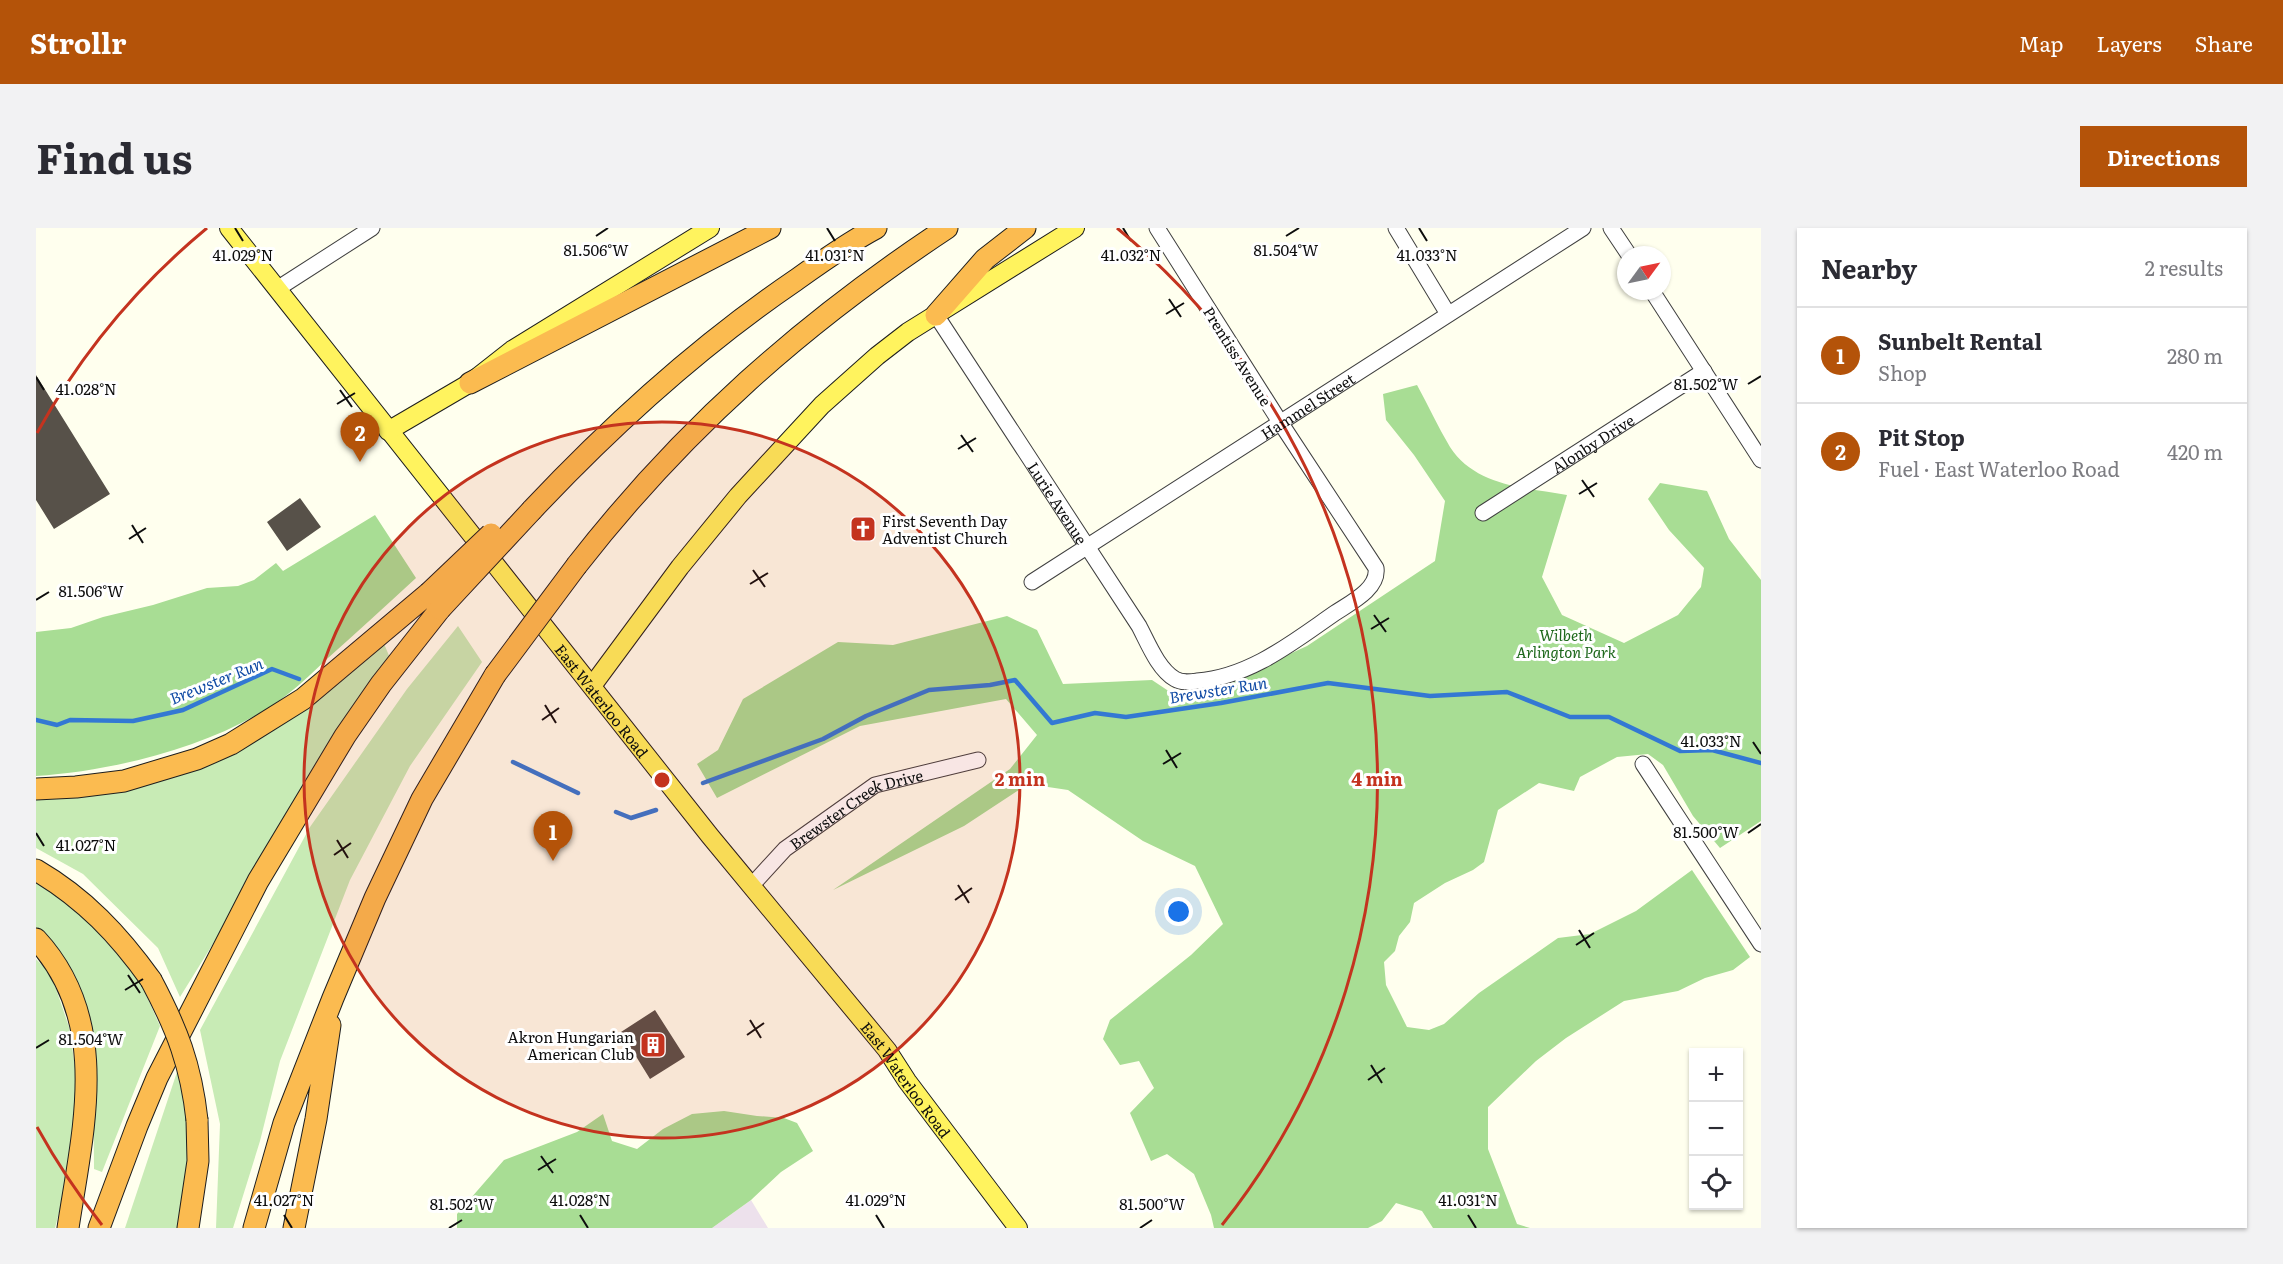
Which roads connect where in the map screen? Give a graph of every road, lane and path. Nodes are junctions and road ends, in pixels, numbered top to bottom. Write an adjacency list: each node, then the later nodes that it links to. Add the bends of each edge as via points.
1 (229, 228): 14 (main road, East Waterloo Road)
2 (372, 228): 14 (street)
3 (710, 228): 19 (main road, via 512,350)
4 (770, 228): 19 (highway)
5 (876, 228): 26 (highway, bridge, via 760,304 688,362 529,505)
6 (947, 228): 36 (highway, bridge, via 851,295 740,387 666,460 602,532 495,675 422,799)
7 (1025, 228): 17 (highway, via 985,259)
8 (1075, 228): 17 (main road)
9 (1157, 228): 20 (street, Prentiss Avenue)
10 (1396, 228): 16 (street)
11 (1583, 228): 16 (street, Hammel Street)
12 (1611, 228): 13 (street)
13 (1623, 246)
14 (277, 289): 21 (main road, East Waterloo Road)
15 (1658, 300): 18 (street)
16 (1448, 314): 20 (street, Hammel Street)
17 (936, 315): 24 (street, Lurie Avenue); 28 (main road, via 877,356 801,427 738,496)
18 (1704, 371): 22 (street); 23 (street, Alonby Drive)
19 (470, 383): 21 (main road)
20 (1280, 423): 24 (street, Hammel Street); 27 (street, Prentiss Avenue, via 1377,574 1362,594 1242,672)
21 (388, 430): 28 (main road, East Waterloo Road)
22 (1761, 460)
23 (1483, 513)
24 (1087, 547): 25 (street, Hammel Street); 27 (street, Lurie Avenue, via 1158,661 1174,679)
25 (1032, 582)
26 (435, 601): 31 (highway, via 303,699 231,744 197,759 123,781); 38 (highway, via 345,736 258,881 157,1078)
27 (1185, 682)
28 (592, 686): 33 (main road, East Waterloo Road)
29 (978, 760): 33 (street, Brewster Creek Drive, via 875,785 785,849)
30 (1642, 764): 35 (street)
31 (36, 789)
32 (36, 870): 39 (highway, bridge, via 88,906 113,931 152,980 170,1014 193,1086 197,1120 198,1161)
33 (752, 885): 42 (main road, East Waterloo Road, via 887,1050)
34 (36, 939): 37 (highway, via 70,987 83,1030 87,1083)
35 (1761, 944)
36 (333, 998): 40 (highway, via 284,1123); 41 (highway, via 327,1053)
37 (68, 1228)
38 (99, 1228)
39 (188, 1228)
40 (254, 1228)
41 (294, 1228)
42 (1018, 1228)

